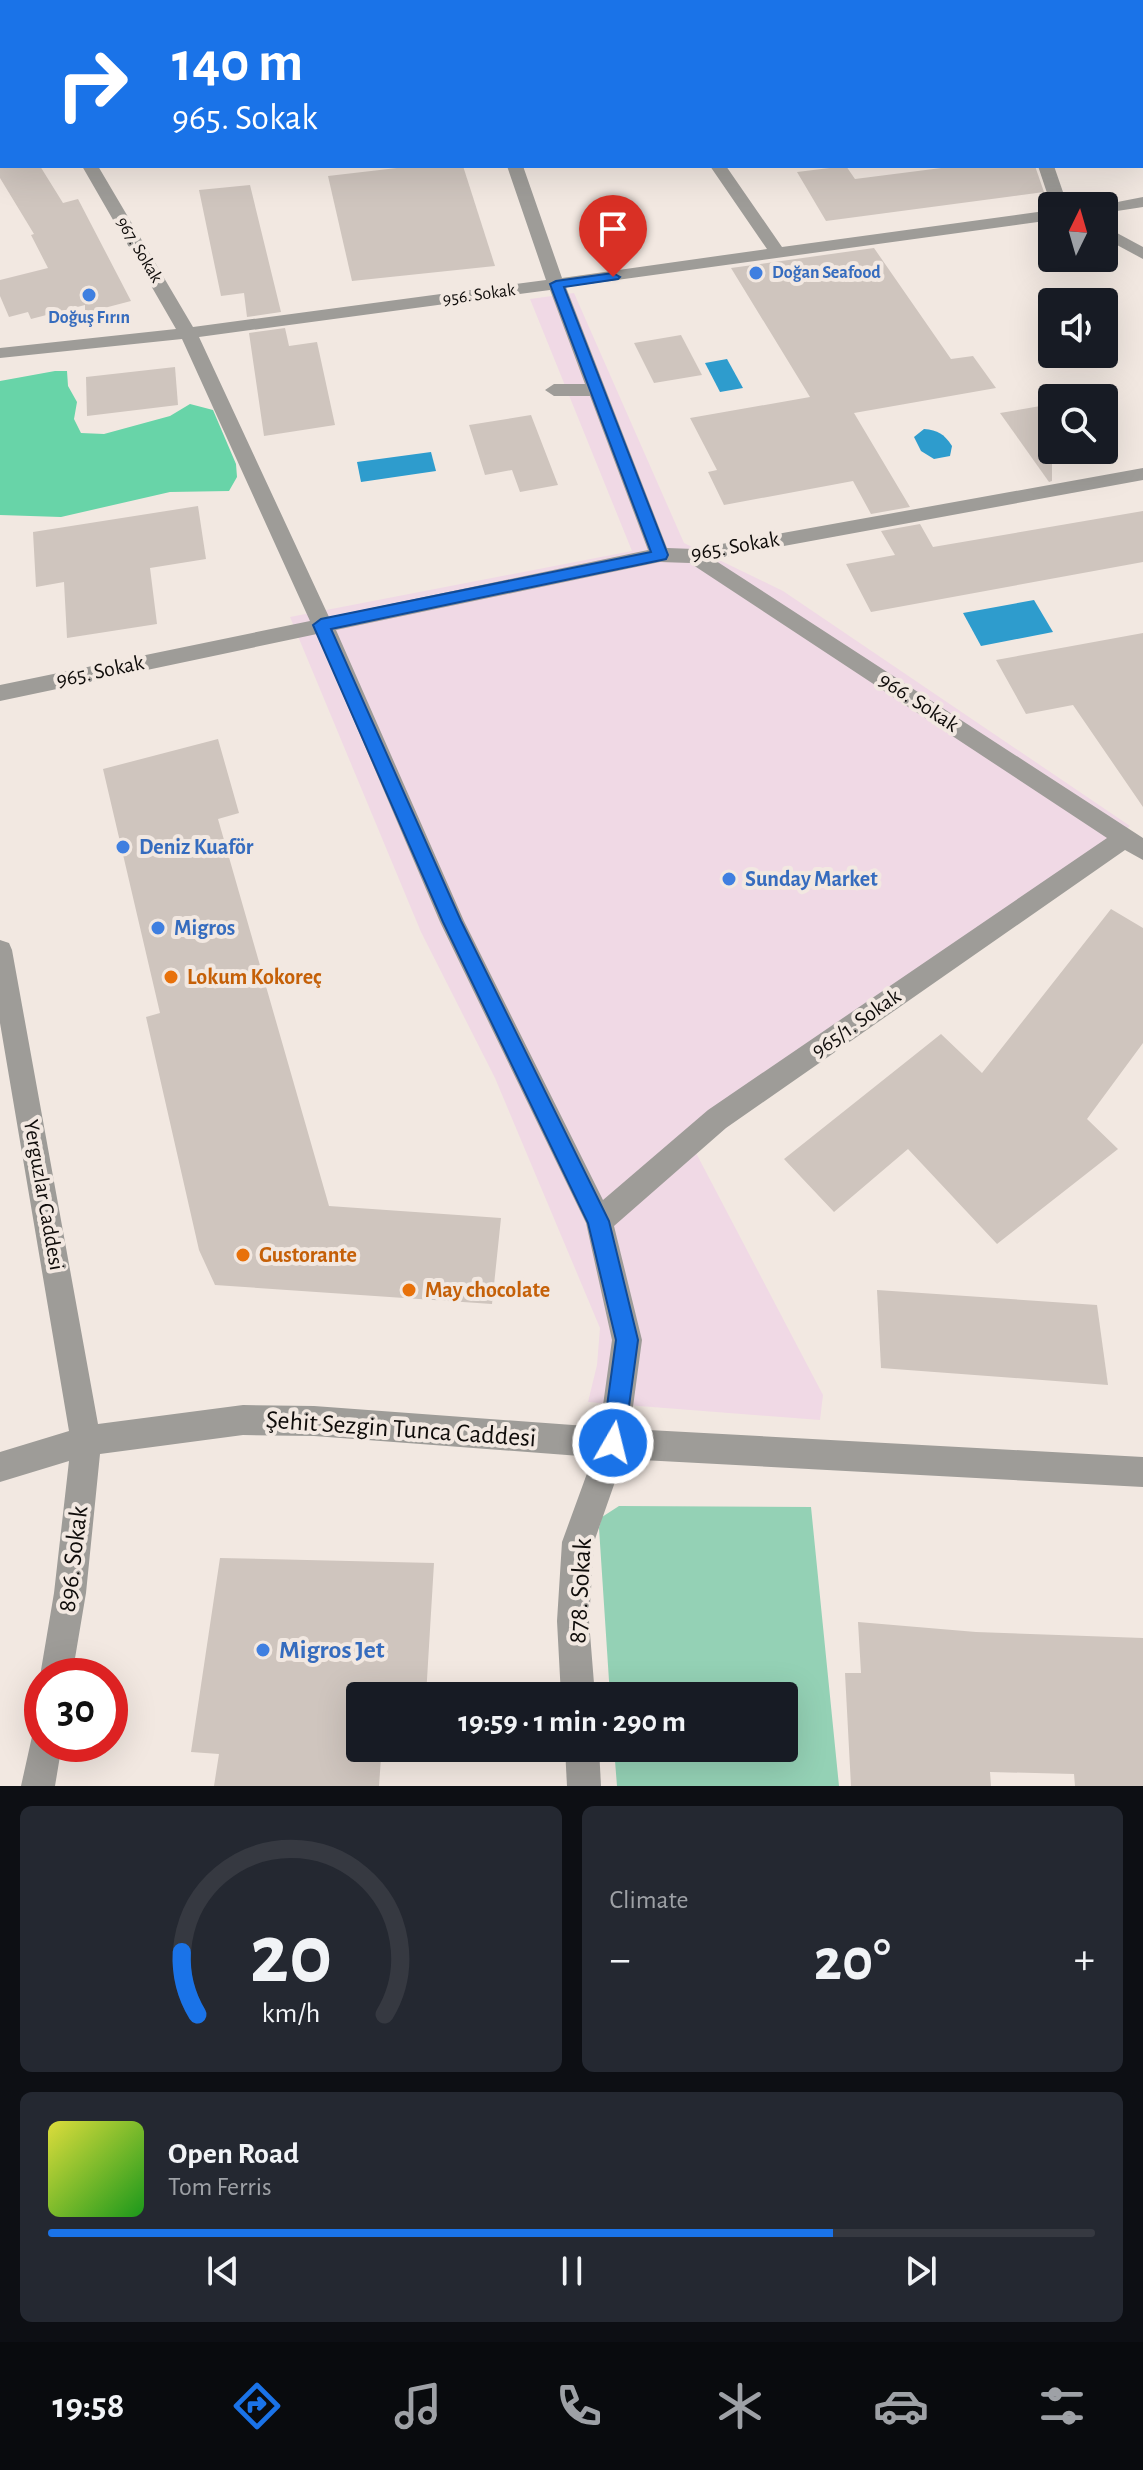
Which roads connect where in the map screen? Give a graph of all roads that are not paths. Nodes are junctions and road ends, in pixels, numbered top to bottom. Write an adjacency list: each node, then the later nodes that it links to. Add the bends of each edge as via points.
1 (91, 168): 6 (street, 967. Sokak)
2 (104, 168): 6 (street)
3 (516, 168): 14 (street)
4 (719, 168): 12 (street)
5 (1047, 168): 7 (street)
6 (99, 184): 15 (street, 967. Sokak)
7 (1055, 192)
8 (1143, 202): 9 (street)
9 (1118, 206)
10 (1038, 217): 12 (street, 956. Sokak)
11 (1118, 239): 13 (street)
12 (778, 254): 14 (street, 956. Sokak)
13 (1143, 254)
14 (556, 284): 15 (street, 956. Sokak); 18 (street)
15 (189, 333): 16 (street, 956. Sokak); 22 (street, 967. Sokak)
16 (0, 353)
17 (554, 390): 18 (street)
18 (597, 390): 20 (street)
19 (1143, 474): 21 (street, 965. Sokak)
20 (660, 555): 21 (street, 965. Sokak); 22 (street, 965. Sokak)
21 (694, 556): 24 (street, 966. Sokak)
22 (321, 625): 23 (street, 965. Sokak); 26 (street, via 452,922)
23 (0, 693)
24 (1134, 844): 26 (street, 965/1. Sokak, via 717,1119)
25 (0, 950): 27 (street, Yerguzlar Caddesi)
26 (599, 1221): 28 (street, via 627,1340)
27 (86, 1441): 28 (street, Şehit Sezgin Tunca Caddesi, via 243,1420); 29 (street, Şehit Sezgin Tunca Caddesi); 31 (street, 896. Sokak)
28 (613, 1443): 30 (street, Şehit Sezgin Tunca Caddesi); 32 (street, 878. Sokak, via 578,1542 573,1621)
29 (0, 1467)
30 (1143, 1472)
31 (59, 1658)
32 (577, 1682)
33 (42, 1762): 35 (street)
34 (583, 1762): 36 (street)
35 (38, 1786)
36 (584, 1786)

